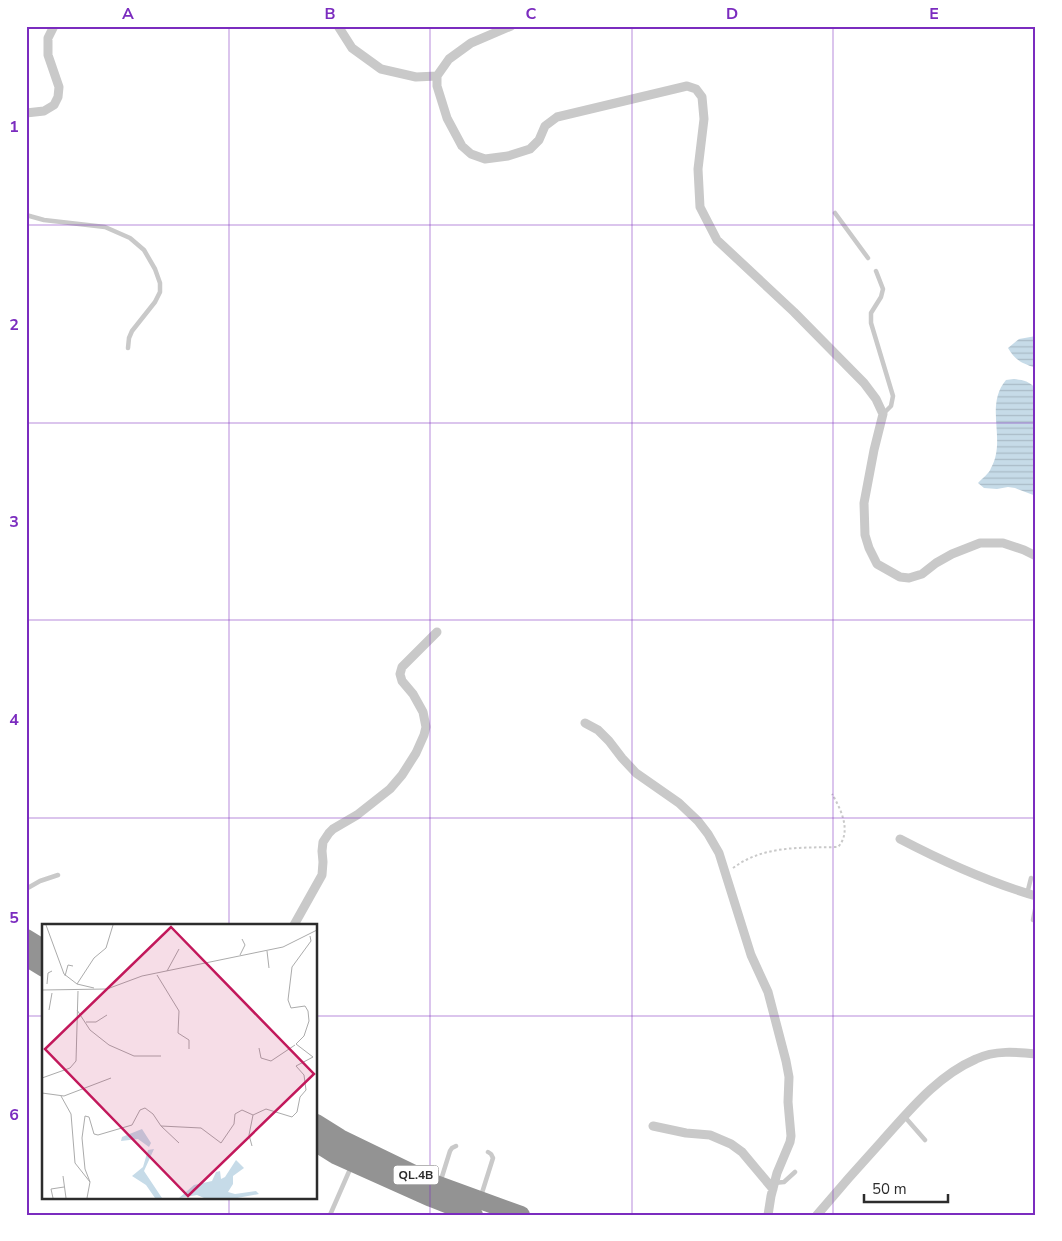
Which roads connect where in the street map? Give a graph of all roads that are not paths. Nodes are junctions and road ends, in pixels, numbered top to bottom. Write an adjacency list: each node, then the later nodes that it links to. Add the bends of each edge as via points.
1 (54, 26): 5 (street, via 48,38 48,55 59,87 58,97 54,105 44,111)
2 (338, 26): 4 (street, via 352,48 381,69 416,77)
3 (511, 26): 4 (street, via 472,43 449,60)
4 (437, 76): 11 (street, via 447,118 462,146 471,154 485,159 530,149 539,140 545,126 557,117 687,86 696,89 702,97 704,119 698,169 700,207 717,240 864,383)
5 (26, 113)
6 (835, 213): 8 (lane)
7 (26, 215): 10 (lane, via 105,227 130,238 144,250 155,269 160,292 128,338)
8 (868, 258)
9 (876, 271): 11 (lane, via 883,289 871,314 871,323 893,396 891,406)
10 (128, 348)
11 (883, 414): 12 (street, via 864,503 865,535 877,564 900,577 909,578 922,574 952,554 980,543 1003,543)
12 (1036, 556)
13 (437, 632): 22 (street, via 402,666 400,674 423,712 426,727 416,753 390,789 329,832 323,842 322,875)
14 (585, 723): 38 (street, via 598,730 636,773 679,803 698,821 718,852 751,955 768,992 789,1077 791,1136)
15 (900, 839): 19 (street, via 963,870)
16 (58, 875): 18 (lane)
17 (1031, 878): 19 (lane)
18 (26, 888)
19 (1032, 895)
20 (1036, 905): 21 (lane)
21 (1033, 920)
22 (295, 924)
23 (26, 938): 24 (highway)
24 (42, 948)
25 (26, 957): 26 (highway)
26 (42, 967)
27 (1036, 1054): 28 (street, via 1013,1051 976,1059 945,1076)
28 (904, 1116): 31 (lane); 43 (street)
29 (318, 1125): 35 (highway, QL.4B, via 340,1138)
30 (653, 1126): 38 (street, via 710,1135 731,1144)
31 (925, 1140)
32 (318, 1144): 35 (highway, QL.4B, via 335,1155)
33 (456, 1146): 37 (lane, via 450,1151)
34 (488, 1152): 39 (lane, via 493,1158)
35 (356, 1156): 37 (highway, QL.4B); 39 (highway, QL.4B, via 431,1198); 40 (lane)
36 (795, 1172): 38 (lane)
37 (440, 1185): 39 (highway, QL.4B)
38 (774, 1186): 42 (street)
39 (477, 1207): 41 (highway, QL.4B)
40 (330, 1215)
41 (521, 1215)
42 (768, 1215)
43 (817, 1215)

